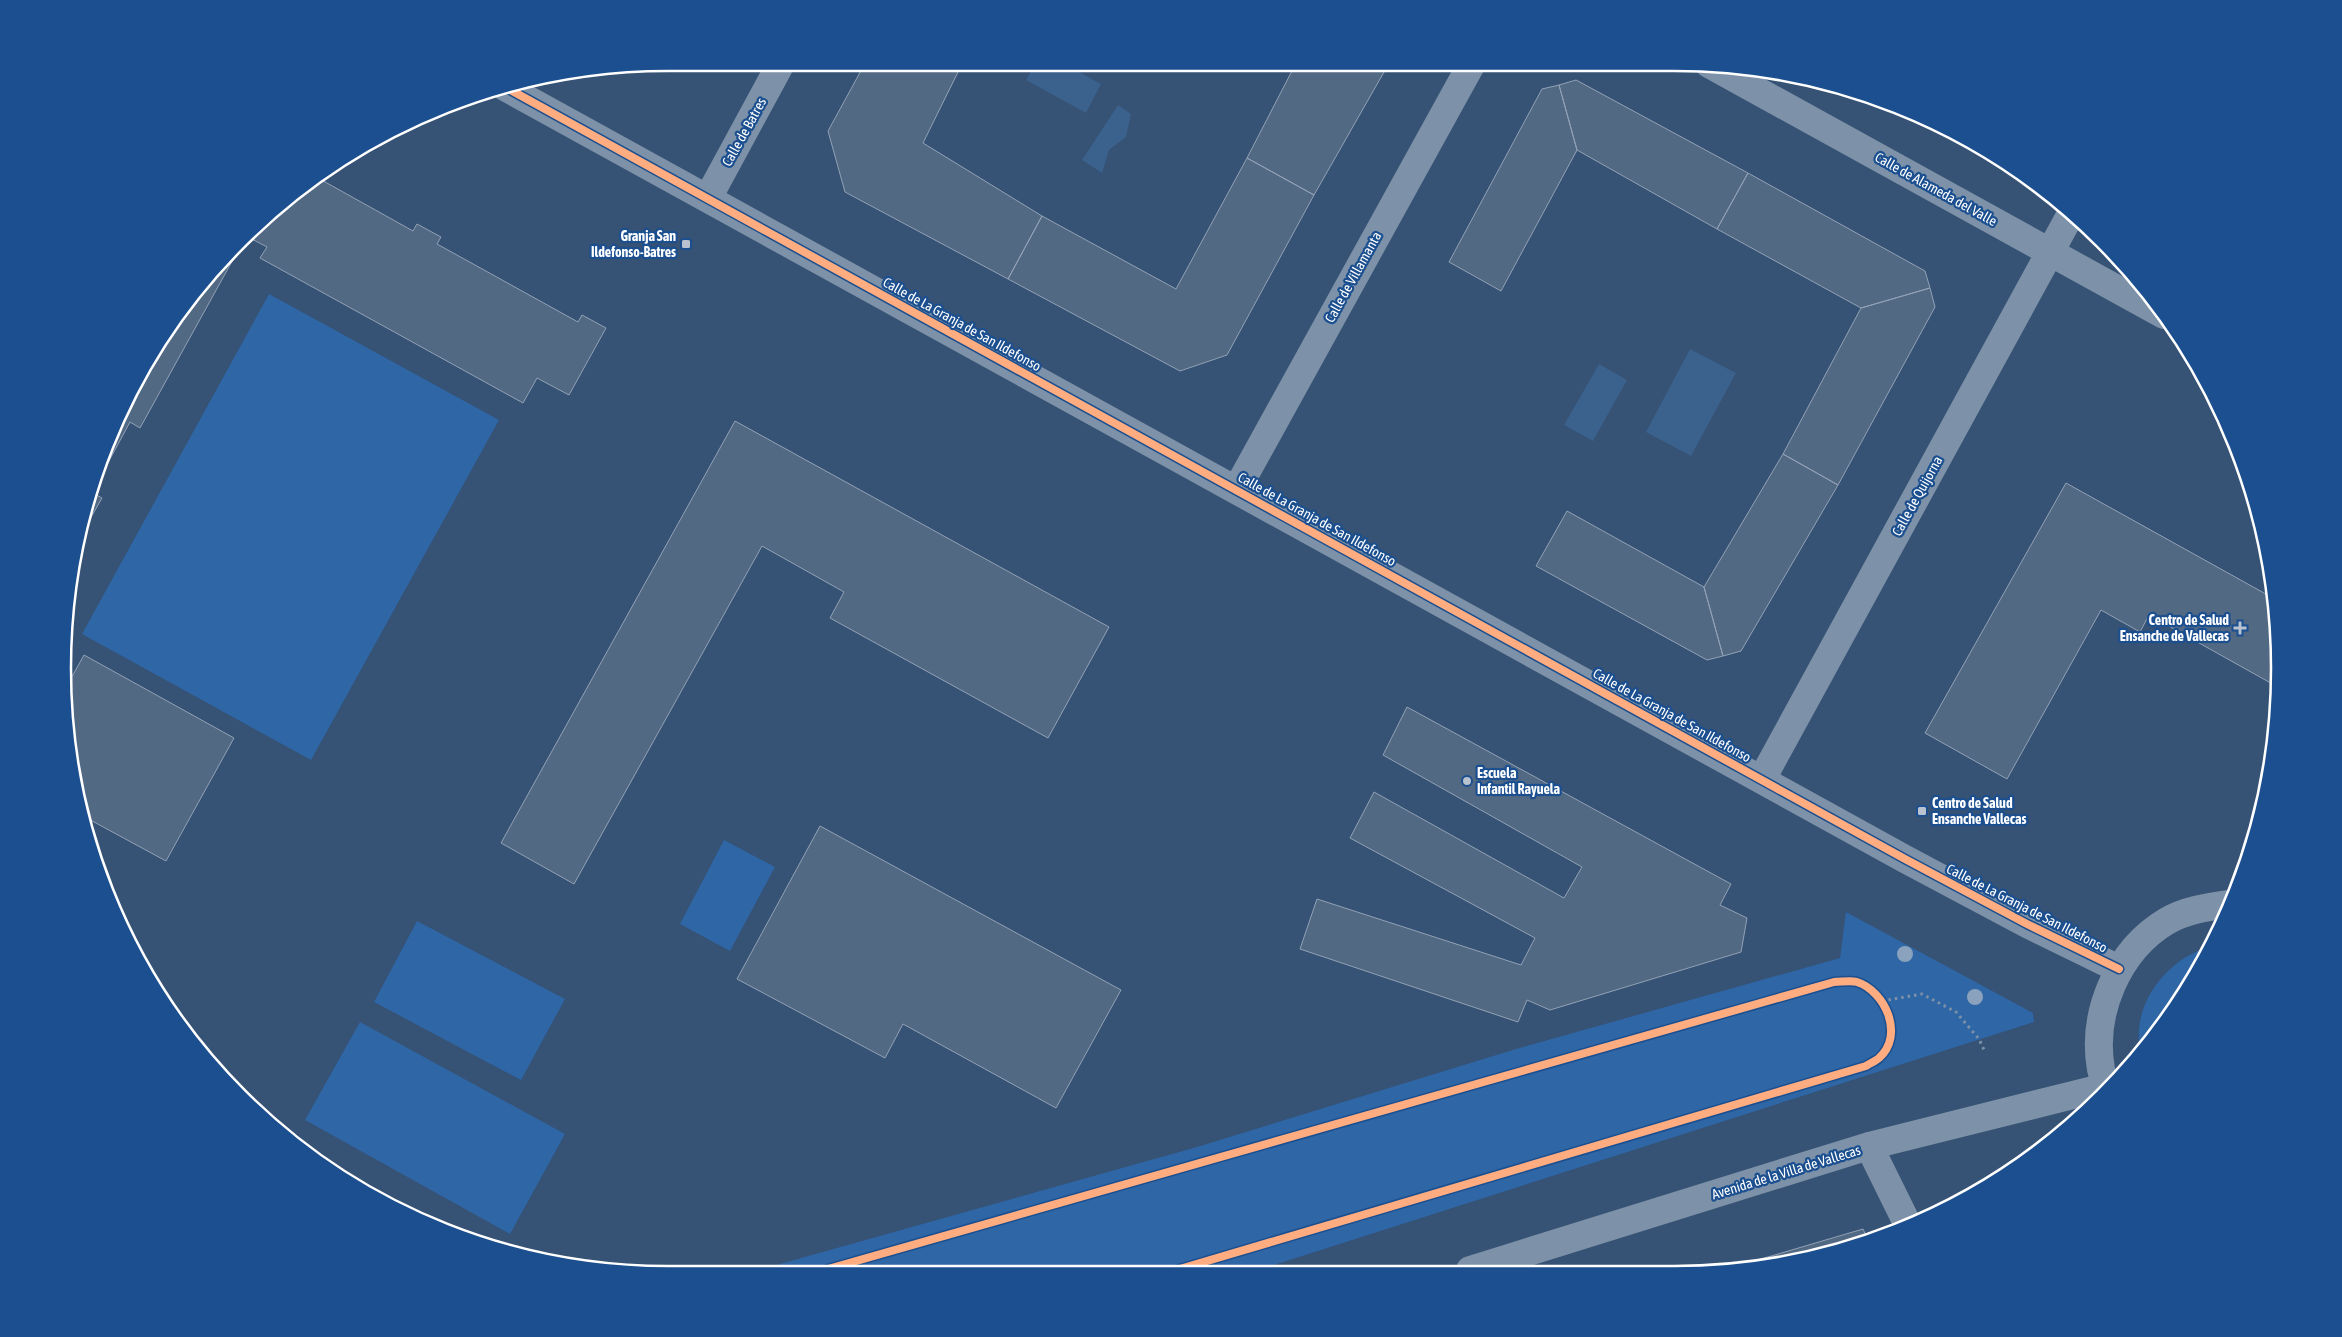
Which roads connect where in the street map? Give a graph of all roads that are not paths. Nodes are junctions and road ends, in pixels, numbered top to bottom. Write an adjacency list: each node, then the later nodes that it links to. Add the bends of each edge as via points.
1 (777, 71): 5 (street, Calle de Batres)
2 (1468, 71): 9 (street, Calle de Villamanta)
3 (1727, 74): 7 (street, Calle de Alameda del Valle)
4 (514, 92): 5 (street, Calle de La Granja de San Ildefonso)
5 (708, 198): 9 (street, Calle de La Granja de San Ildefonso)
6 (2068, 220): 7 (street, Calle de Quijorna)
7 (2050, 253): 8 (street, Calle de Alameda del Valle); 10 (street, Calle de Quijorna)
8 (2147, 305)
9 (1236, 489): 10 (street, Calle de La Granja de San Ildefonso)
10 (1762, 779): 12 (street, Calle de La Granja de San Ildefonso, via 2027,924)
11 (2221, 905): 12 (street, via 2200,908 2168,921 2143,938)
12 (2119, 969): 13 (street, via 2107,997 2100,1026 2098,1054)
13 (2104, 1082)
14 (2096, 1091): 15 (street, Avenida de la Villa de Vallecas, via 2003,1110)
15 (1869, 1146): 16 (street); 17 (street, Avenida de la Villa de Vallecas)
16 (1905, 1219)
17 (1483, 1266)

